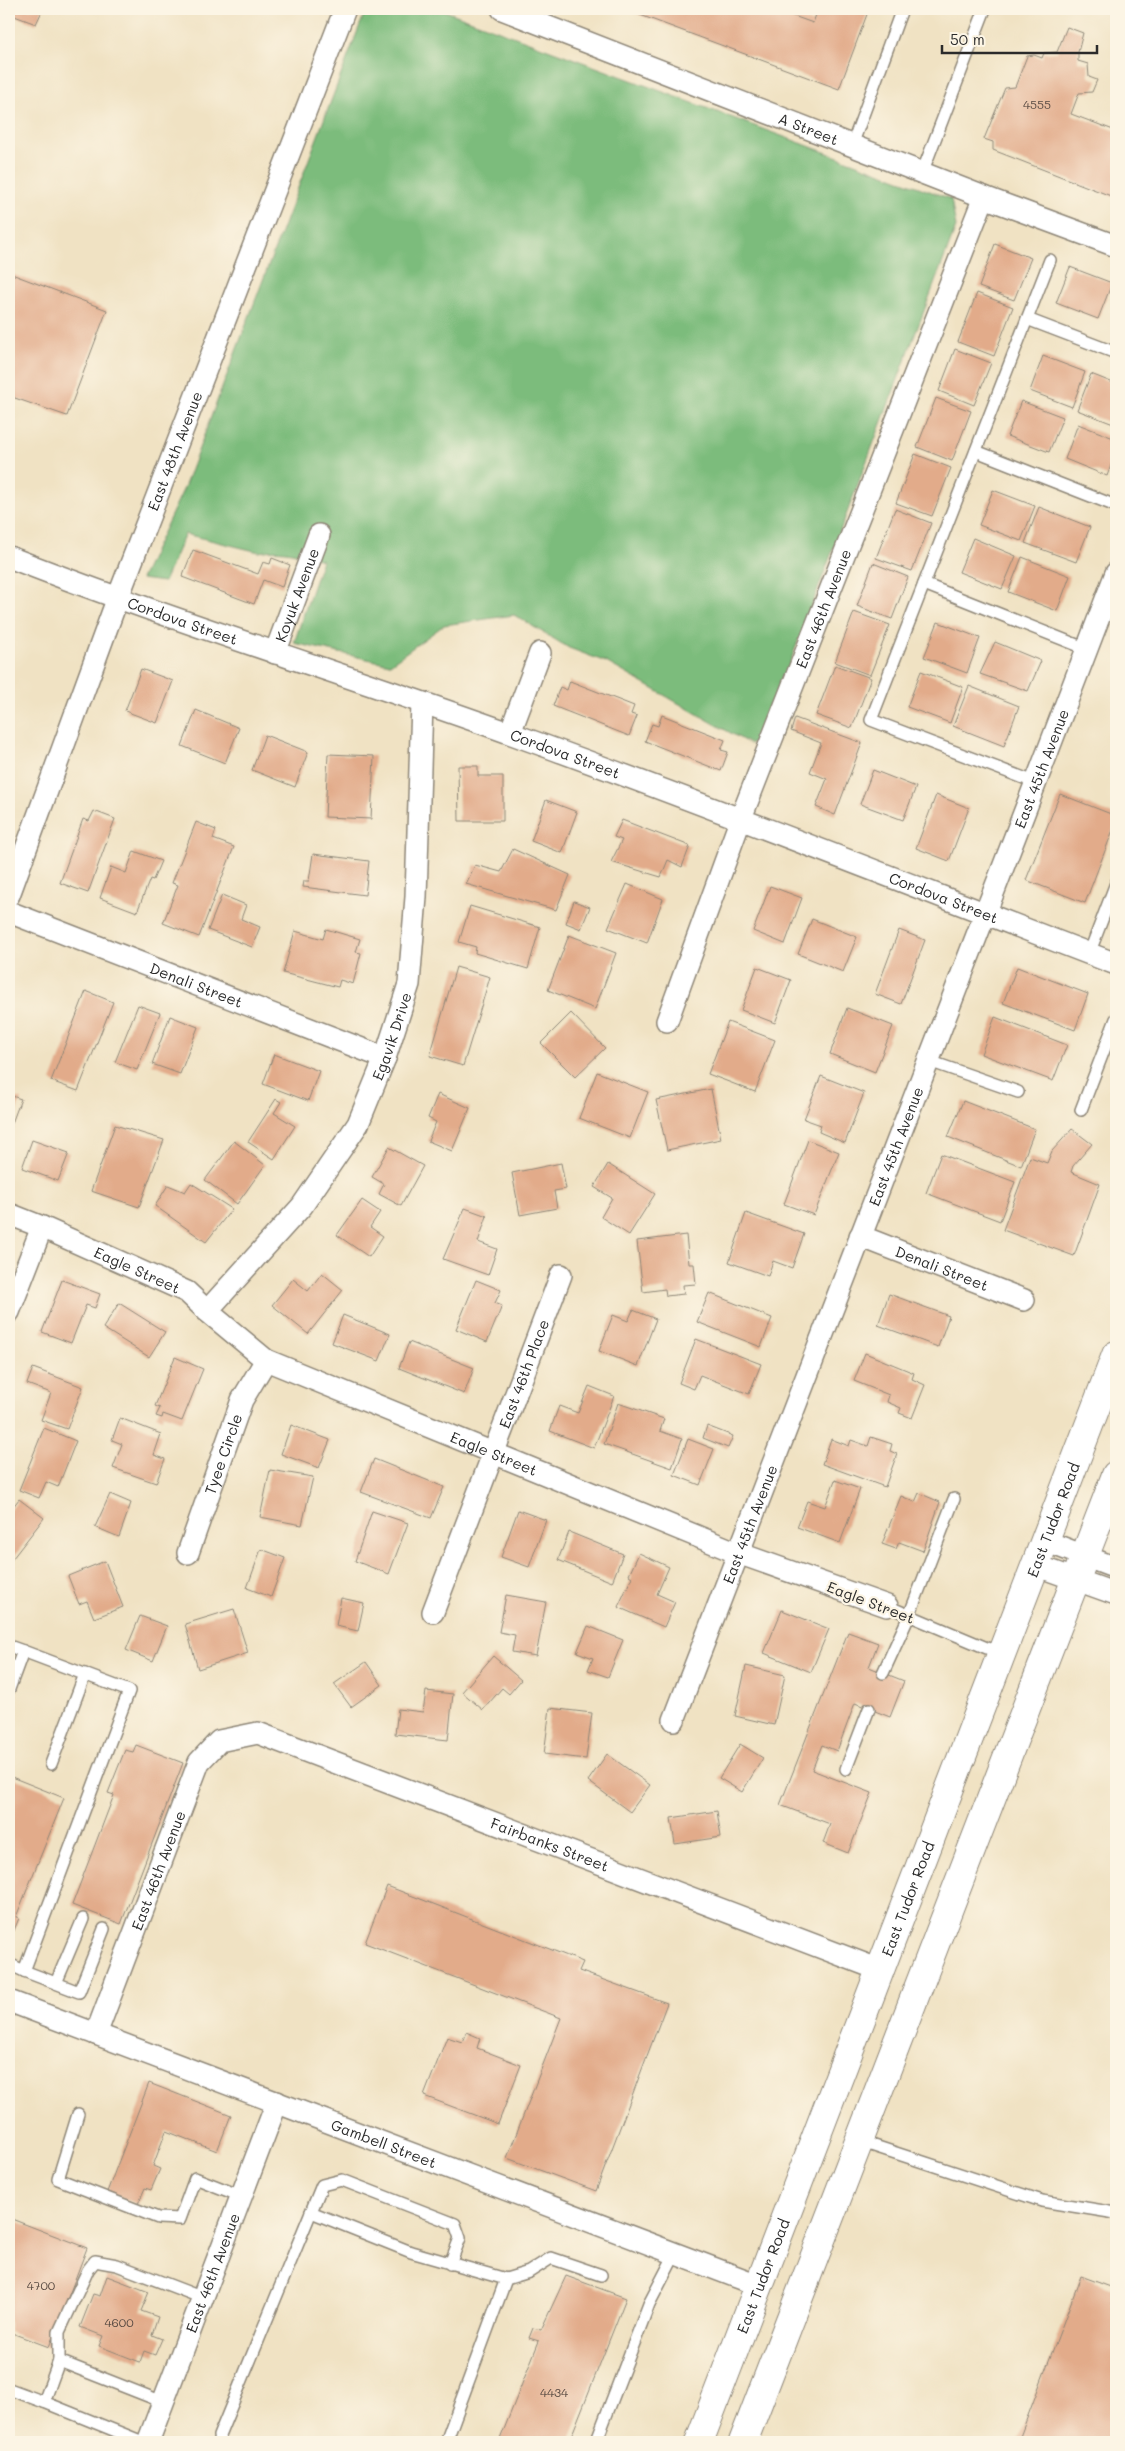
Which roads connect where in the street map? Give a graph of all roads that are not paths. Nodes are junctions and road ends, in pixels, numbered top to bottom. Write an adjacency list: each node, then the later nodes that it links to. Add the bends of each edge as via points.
1 (344, 9): 18 (street, East 48th Avenue)
2 (502, 9): 5 (street, A Street)
3 (902, 9): 5 (lane)
4 (985, 9): 6 (lane)
5 (852, 145): 6 (street, A Street)
6 (922, 173): 7 (street, A Street)
7 (984, 197): 8 (street, A Street); 25 (street, East 46th Avenue)
8 (1116, 246)
9 (1050, 260): 10 (lane)
10 (1027, 319): 11 (lane); 12 (lane)
11 (1116, 353)
12 (976, 451): 13 (lane); 17 (lane)
13 (1116, 506)
14 (319, 535): 20 (street, Koyuk Avenue)
15 (9, 557): 18 (street, Cordova Street)
16 (1116, 573): 19 (street, East 45th Avenue)
17 (924, 584): 19 (lane); 24 (lane, via 871,720)
18 (117, 600): 20 (street, Cordova Street); 27 (street, East 48th Avenue)
19 (1088, 649): 24 (street, East 45th Avenue)
20 (275, 652): 22 (street, Cordova Street)
21 (540, 653): 23 (street)
22 (422, 703): 23 (street, Cordova Street); 34 (street, Egavik Drive, via 416,897 409,984)
23 (510, 733): 25 (street, Cordova Street)
24 (1037, 783): 29 (street, East 45th Avenue)
25 (741, 818): 29 (street, Cordova Street); 33 (street, East 46th Avenue)
26 (1115, 890): 30 (lane)
27 (9, 895)
28 (9, 912): 34 (street, Denali Street)
29 (987, 914): 30 (street, Cordova Street); 35 (street, East 45th Avenue)
30 (1089, 954): 31 (street, Cordova Street)
31 (1116, 964)
32 (1116, 1019): 37 (lane)
33 (668, 1021)
34 (385, 1058): 44 (street, Egavik Drive, via 358,1124 302,1206)
35 (929, 1061): 36 (lane); 40 (street, East 45th Avenue)
36 (1018, 1092)
37 (1081, 1110)
38 (9, 1214): 39 (street, Eagle Street)
39 (42, 1227): 43 (street); 44 (street, Eagle Street, via 187,1292)
40 (860, 1236): 42 (street, Denali Street); 52 (street, East 45th Avenue)
41 (561, 1275): 47 (street, East 46th Place)
42 (1024, 1300)
43 (9, 1312)
44 (207, 1312): 46 (street, Eagle Street)
45 (1116, 1355): 51 (main road, East Tudor Road)
46 (266, 1360): 47 (street, Eagle Street); 50 (street, Tyee Circle, via 242,1400)
47 (494, 1453): 52 (street, Eagle Street); 57 (street, East 46th Place)
48 (1116, 1475): 53 (main road)
49 (954, 1500): 58 (lane)
50 (188, 1553)
51 (1040, 1553): 53 (street); 61 (main road, East Tudor Road)
52 (738, 1554): 56 (street, Eagle Street); 66 (street, East 45th Avenue)
53 (1081, 1568): 54 (street); 55 (street); 80 (main road)
54 (1116, 1568)
55 (1116, 1594)
56 (887, 1606): 58 (lane, Eagle Street)
57 (433, 1612)
58 (910, 1616): 61 (lane, Eagle Street); 62 (lane)
59 (9, 1646): 60 (lane)
60 (23, 1651): 63 (lane); 64 (lane)
61 (1001, 1654): 73 (main road, East Tudor Road)
62 (883, 1673)
63 (85, 1674): 68 (lane); 74 (lane, via 129,1691)
64 (9, 1689)
65 (868, 1709): 69 (lane)
66 (674, 1720)
67 (219, 1741): 73 (street, Fairbanks Street, via 258,1733); 77 (street, East 46th Avenue, via 199,1762)
68 (50, 1764)
69 (846, 1769)
70 (83, 1919): 75 (lane)
71 (104, 1929): 75 (lane, via 80,1992)
72 (9, 1964): 74 (lane)
73 (880, 1970): 88 (main road, East Tudor Road)
74 (24, 1971): 75 (lane)
75 (56, 1983)
76 (9, 2001): 77 (street, Gambell Street)
77 (96, 2034): 78 (street, Gambell Street)
78 (277, 2102): 81 (street, East 46th Avenue); 84 (street, Gambell Street)
79 (78, 2114): 81 (lane, via 58,2179 158,2218 180,2220 195,2178)
80 (858, 2141): 83 (lane, via 1042,2201); 100 (main road)
81 (242, 2196): 89 (street, East 46th Avenue)
82 (311, 2212): 85 (lane); 85 (lane, via 322,2185 342,2180 455,2224 460,2238); 96 (lane, via 218,2436)
83 (1116, 2213)
84 (674, 2254): 88 (street, Gambell Street); 98 (lane, via 649,2304)
85 (450, 2264): 87 (lane)
86 (601, 2275): 87 (lane, via 551,2258 529,2272)
87 (506, 2279): 97 (lane)
88 (758, 2285): 99 (main road, East Tudor Road)
89 (202, 2298): 90 (lane, via 117,2265 95,2261 59,2332); 93 (street, East 46th Avenue)
90 (59, 2361): 92 (lane); 93 (lane)
91 (9, 2389): 92 (lane)
92 (44, 2402): 94 (lane)
93 (163, 2402): 95 (street, East 46th Avenue)
94 (143, 2442)
95 (148, 2442)
96 (220, 2442)
97 (446, 2442)
98 (596, 2442)
99 (699, 2442)
100 (742, 2442)

